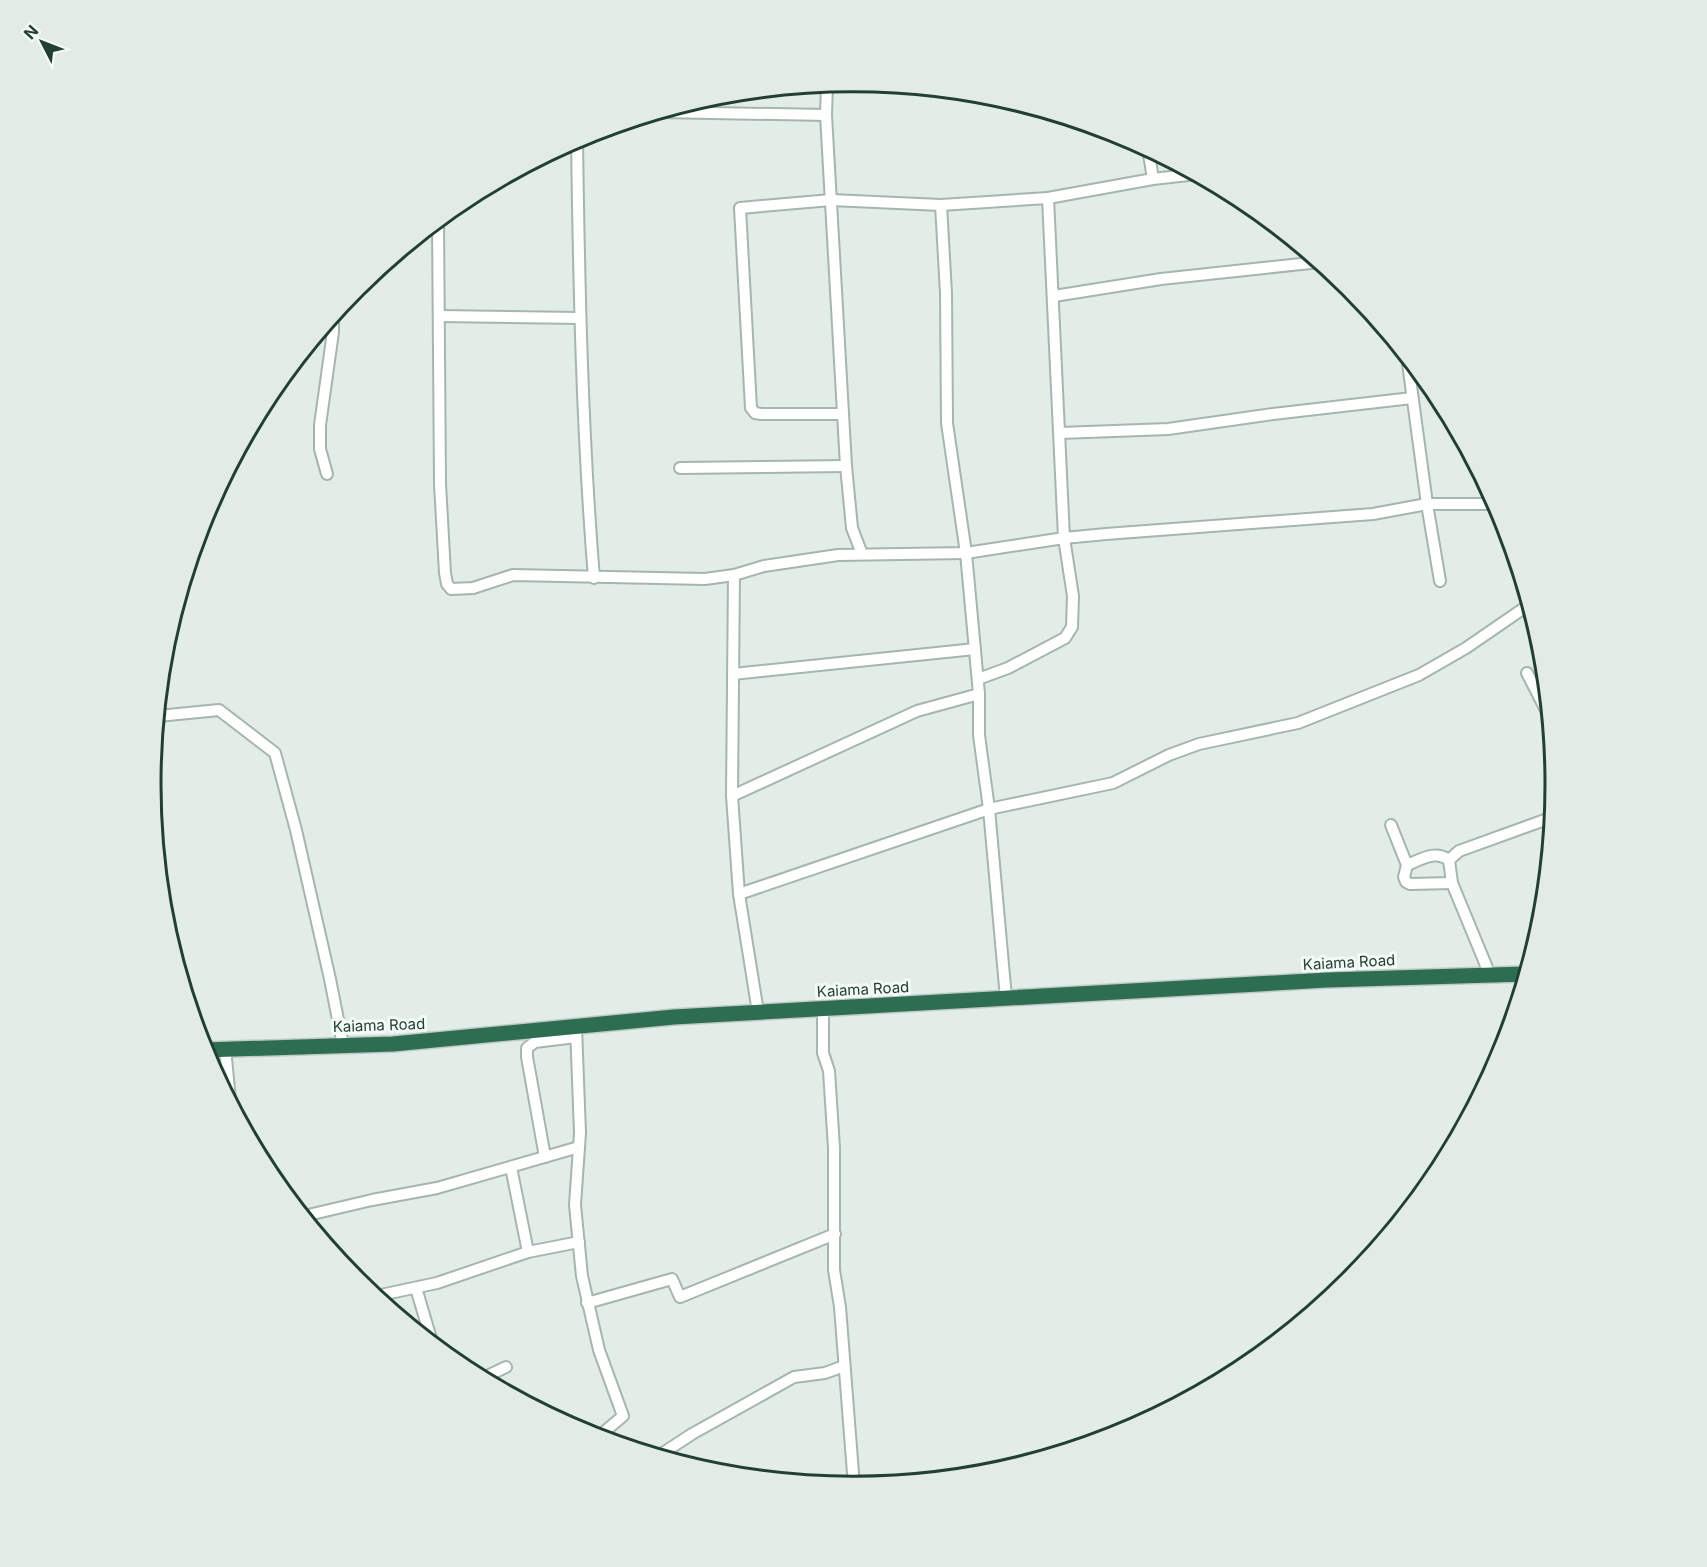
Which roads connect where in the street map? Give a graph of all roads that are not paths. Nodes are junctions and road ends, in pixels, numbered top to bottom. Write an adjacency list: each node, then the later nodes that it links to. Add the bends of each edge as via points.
1 (827, 93): 3 (street)
2 (685, 113): 3 (street)
3 (826, 116): 9 (street)
4 (577, 149): 15 (street)
5 (1150, 158): 7 (street)
6 (1184, 175): 7 (street)
7 (1153, 179): 8 (street)
8 (1048, 198): 10 (street); 13 (street)
9 (831, 200): 10 (street); 19 (street); 19 (street, via 740,208 749,399 751,408 760,414)
10 (941, 205): 27 (street, via 947,423)
11 (438, 230): 14 (street)
12 (1310, 263): 13 (street, via 1161,279)
13 (1054, 296): 20 (street)
14 (439, 316): 15 (street); 30 (street, via 440,484 447,584 459,590 513,575)
15 (579, 318): 30 (street)
16 (333, 327): 23 (street, via 320,425 320,449)
17 (1409, 370): 18 (street)
18 (1412, 398): 20 (street, via 1168,429); 24 (street)
19 (842, 414): 21 (street)
20 (1060, 433): 26 (street)
21 (846, 466): 22 (street); 28 (street, via 852,528)
22 (681, 468)
23 (327, 474)
24 (1427, 504): 25 (street); 26 (street, via 1373,514); 31 (street)
25 (1486, 504)
26 (1064, 538): 27 (street); 36 (street, via 1073,596 1069,633 1008,668)
27 (966, 553): 28 (street); 33 (street)
28 (862, 554): 29 (street, via 764,566)
29 (734, 575): 30 (street, via 705,579); 35 (street)
30 (594, 578)
31 (1440, 582)
32 (1523, 609): 41 (street, via 1419,675 1298,723 1199,744 1113,783)
33 (975, 649): 35 (street); 36 (street)
34 (1527, 673): 38 (street)
35 (733, 674): 40 (street)
36 (978, 679): 37 (street)
37 (979, 693): 40 (street, via 917,711); 41 (street, via 979,735)
38 (1541, 700)
39 (165, 715): 54 (street, via 219,710 275,753)
40 (732, 796): 47 (street)
41 (989, 809): 47 (street); 50 (street)
42 (1544, 820): 44 (street, via 1459,851)
43 (1391, 825): 45 (street)
44 (1449, 860): 45 (street, via 1432,855); 46 (street)
45 (1407, 865): 46 (street, via 1404,877 1410,884)
46 (1452, 883): 49 (street)
47 (739, 894): 52 (street)
48 (1519, 974): 49 (highway, Kaiama Road)
49 (1490, 975): 50 (highway, Kaiama Road)
50 (1006, 998): 51 (highway, Kaiama Road)
51 (823, 1010): 52 (highway, Kaiama Road); 62 (street, via 823,1053 829,1071 834,1148)
52 (758, 1012): 53 (highway, Kaiama Road, via 674,1017)
53 (576, 1032): 54 (highway, Kaiama Road); 58 (street); 59 (street, via 535,1042 527,1048)
54 (343, 1045): 55 (highway, Kaiama Road)
55 (225, 1048): 56 (highway, Kaiama Road); 57 (street)
56 (214, 1049)
57 (228, 1079)
58 (579, 1147): 59 (street); 63 (street, via 575,1205)
59 (545, 1157): 60 (street)
60 (511, 1167): 61 (street, via 437,1188); 64 (street)
61 (312, 1215)
62 (835, 1234): 67 (street, via 680,1298 672,1279); 69 (street, via 834,1270)
63 (579, 1242): 64 (street); 67 (street)
64 (528, 1252): 65 (street)
65 (416, 1288): 66 (street); 68 (street)
66 (386, 1294)
67 (587, 1303): 72 (street, via 598,1350 623,1416)
68 (428, 1330)
69 (844, 1366): 73 (street, via 794,1377); 74 (street)
70 (506, 1367): 71 (street)
71 (492, 1374)
72 (608, 1430)
73 (668, 1450)
74 (853, 1476)

